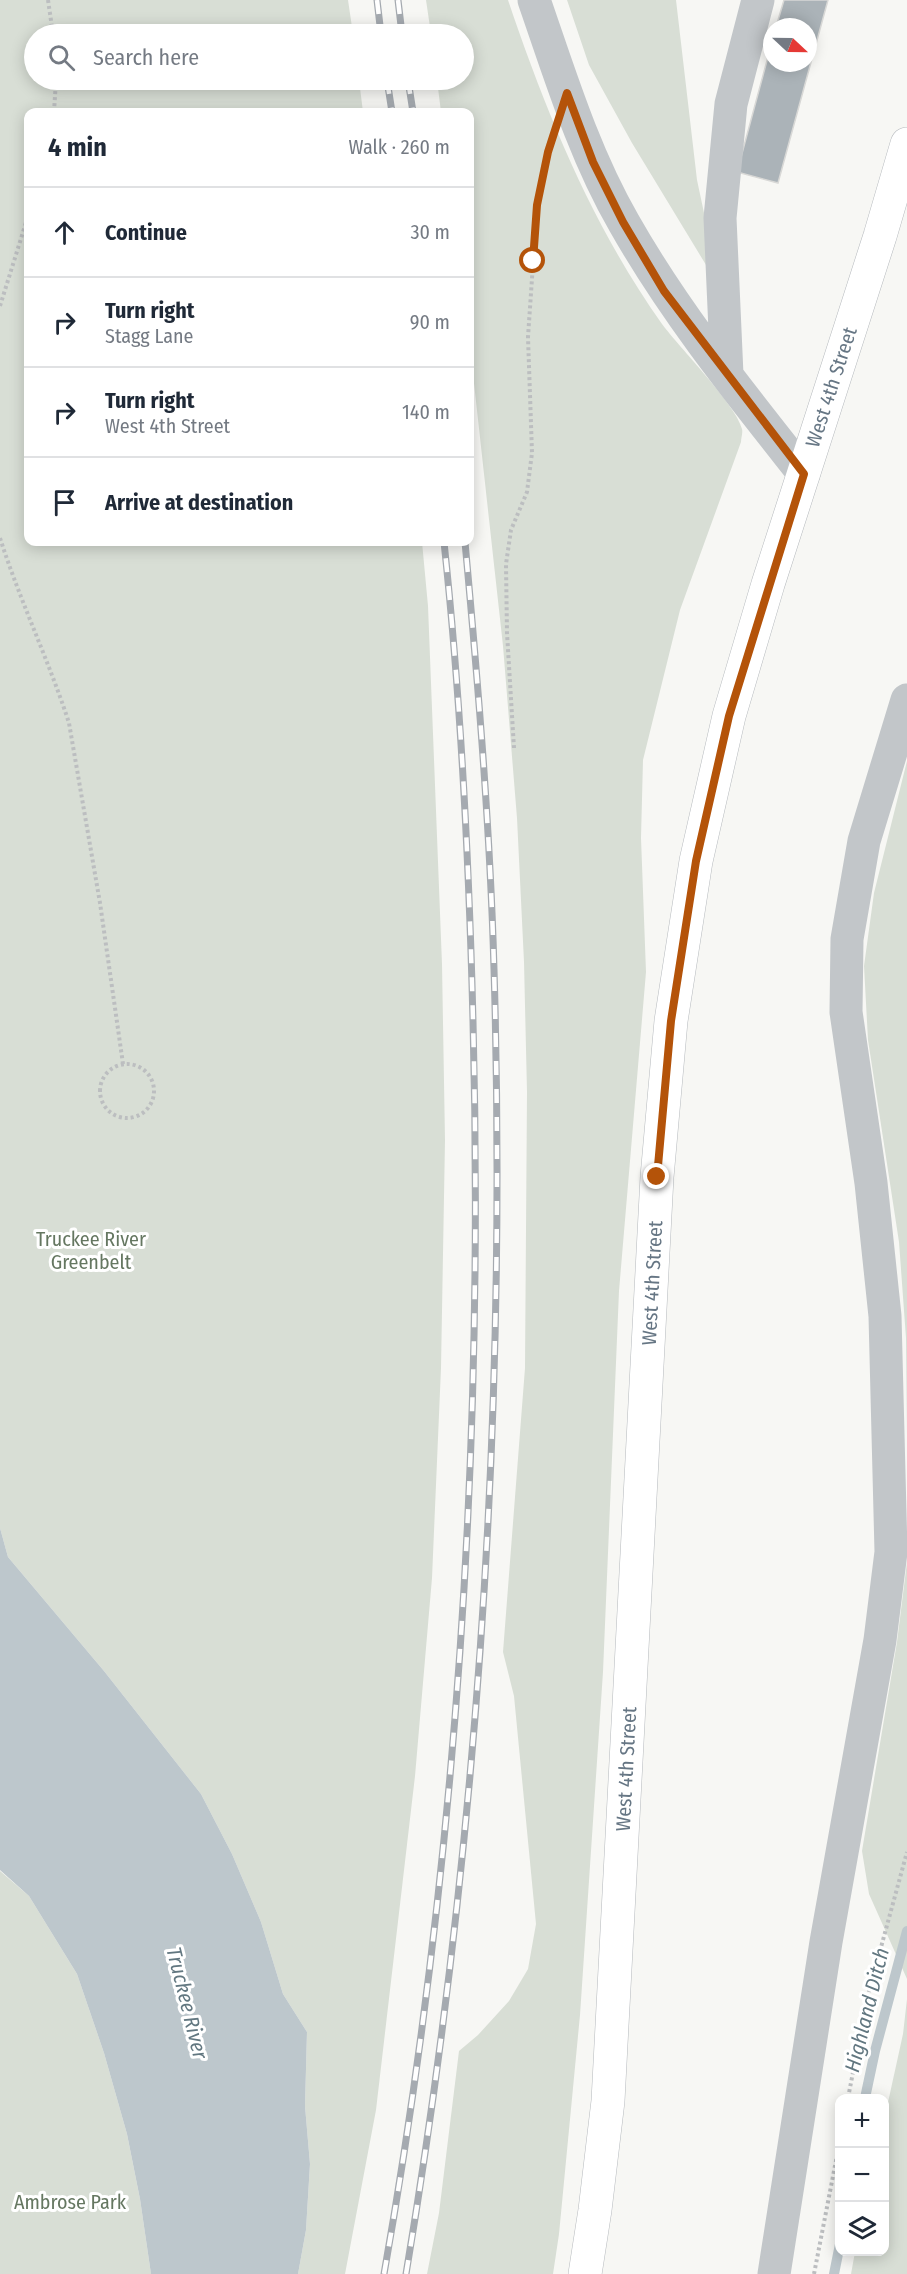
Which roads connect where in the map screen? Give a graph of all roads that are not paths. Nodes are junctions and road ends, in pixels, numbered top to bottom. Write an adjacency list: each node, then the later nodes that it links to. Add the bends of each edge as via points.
1 (534, 0): 4 (street, via 593,162 623,222 664,291)
2 (758, 0): 4 (street, via 731,104 720,218)
3 (907, 144): 5 (main road, West 4th Street)
4 (727, 375): 5 (street)
5 (804, 474): 7 (main road, West 4th Street, via 729,716 696,861 671,1021 657,1177 608,2101)
6 (907, 700): 8 (street, via 864,842 847,939 846,1012 871,1183 885,1316 891,1552 880,1640 826,1942)
7 (585, 2274)
8 (774, 2274)

